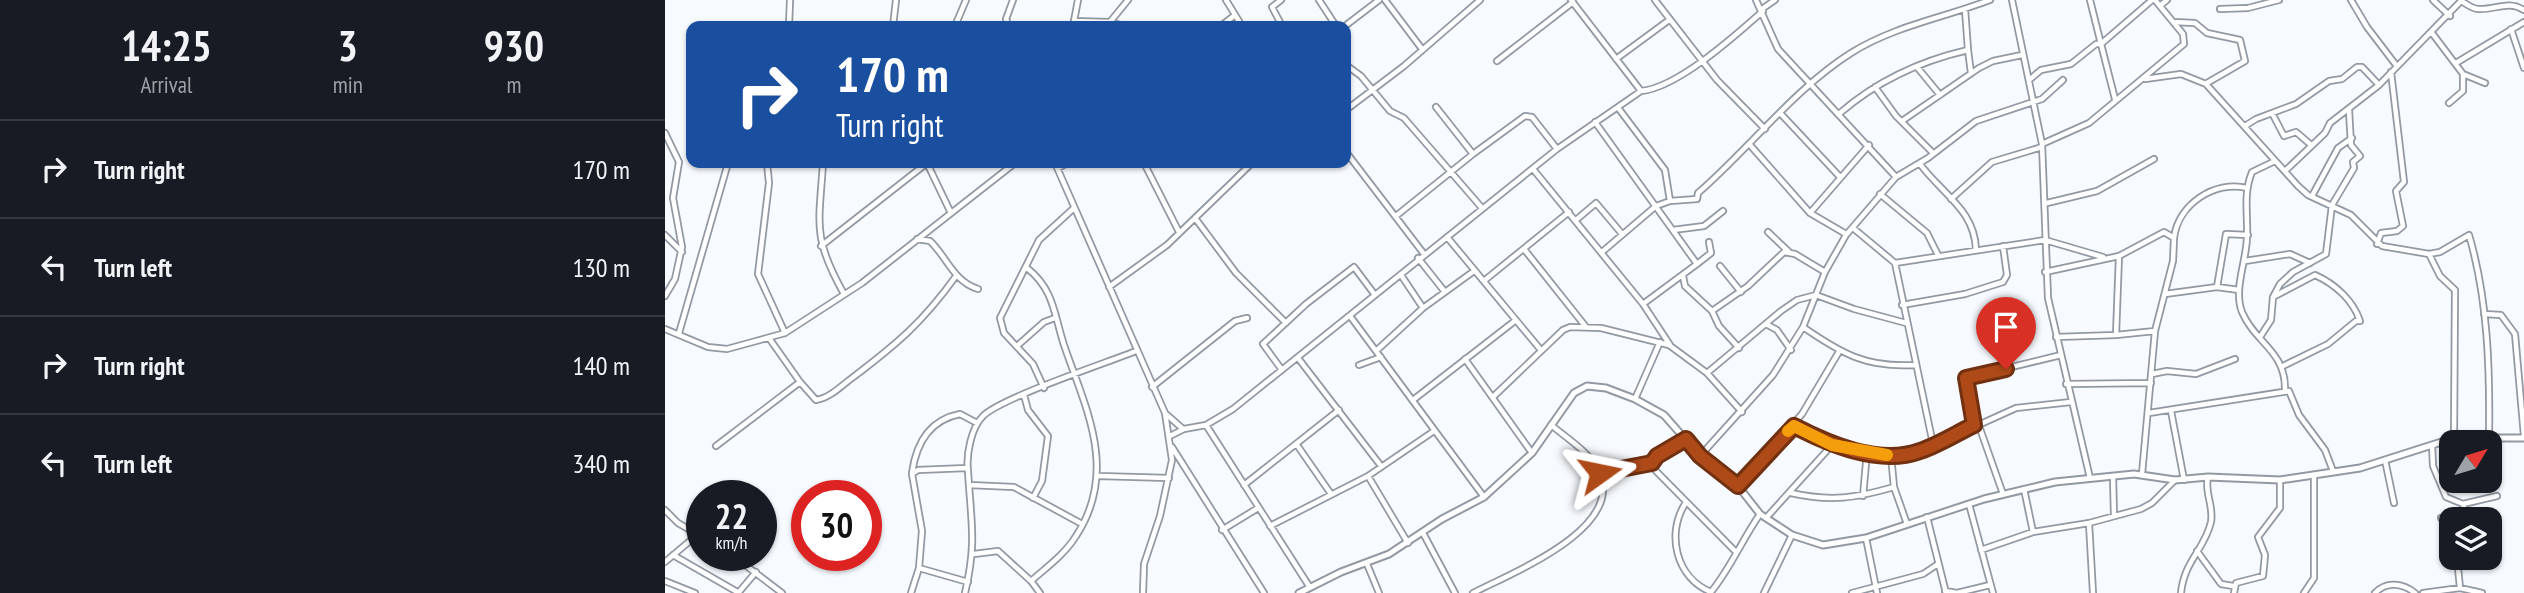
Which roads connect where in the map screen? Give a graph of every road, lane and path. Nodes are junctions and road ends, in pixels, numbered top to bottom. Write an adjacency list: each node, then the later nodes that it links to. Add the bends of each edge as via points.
1 (790, 0): 34 (street)
2 (896, 0): 35 (street)
3 (966, 0): 36 (street)
4 (1013, 0): 37 (street)
5 (1077, 0): 38 (street)
6 (1128, 0): 39 (street)
7 (1226, 0): 31 (street)
8 (1281, 0): 42 (street, via 1272,8)
9 (1319, 0): 43 (street)
10 (1378, 0): 44 (street)
11 (1385, 0): 50 (street)
12 (1480, 0): 50 (street)
13 (1656, 0): 33 (street)
14 (1756, 0): 29 (street)
15 (1775, 0): 29 (street)
16 (1990, 0): 27 (street)
17 (2012, 0): 52 (street)
18 (2089, 0): 49 (street)
19 (2154, 0): 26 (street); 49 (street)
20 (2167, 0): 26 (street)
21 (2279, 0): 28 (street)
22 (2433, 0): 32 (street)
23 (1572, 1): 53 (street); 54 (street)
24 (2354, 1): 57 (street)
25 (2515, 2): 30 (street); 32 (street, via 2475,9 2462,1)
26 (2161, 5): 45 (street)
27 (1965, 9): 51 (street); 69 (street, via 1891,31 1831,66)
28 (2220, 9)
29 (1763, 10): 55 (street); 69 (street, via 1778,49)
30 (2524, 10)
31 (1235, 15): 40 (street); 41 (street)
32 (2450, 16): 48 (street)
33 (1669, 20): 53 (street); 55 (street)
34 (789, 21)
35 (894, 21)
36 (957, 21)
37 (1007, 21)
38 (1074, 21)
39 (1111, 21)
40 (1227, 21)
41 (1239, 21)
42 (1279, 21)
43 (1333, 21)
44 (1351, 21)
45 (2173, 22): 65 (street, via 2185,37 2184,44); 67 (street, via 2196,23 2207,33 2240,40 2245,61)
46 (2524, 22): 47 (street)
47 (2511, 29): 56 (street); 59 (street)
48 (2432, 33): 56 (street); 57 (street)
49 (2101, 44): 64 (street, via 2071,64 2041,70); 75 (street)
50 (1422, 49): 72 (street)
51 (1968, 50): 58 (street); 62 (street)
52 (2022, 55): 62 (street, via 1993,61); 64 (street)
53 (1616, 59): 73 (street)
54 (1497, 61)
55 (1702, 62): 73 (street, via 1656,89); 88 (street)
56 (2456, 63): 63 (street)
57 (2396, 65): 61 (street)
58 (1917, 67): 71 (street); 74 (street)
59 (2524, 68)
60 (1351, 69): 72 (street)
61 (2391, 71): 70 (street); 146 (street, via 2404,182 2396,191 2403,226 2383,231)
62 (1971, 73): 74 (street)
63 (2463, 74): 68 (street); 77 (street, via 2463,91)
64 (2029, 79): 76 (street)
65 (2145, 79): 67 (street, via 2187,75); 75 (street)
66 (2063, 80): 76 (street)
67 (2206, 83): 87 (street)
68 (2485, 83)
69 (1812, 84): 82 (street); 84 (street)
70 (2379, 85): 81 (street); 83 (street, via 2359,66)
71 (1875, 87): 82 (street); 85 (street)
72 (1373, 90): 78 (street); 112 (street)
73 (1641, 92): 80 (street)
74 (1940, 95): 85 (street)
75 (2115, 100): 93 (street, via 2081,128)
76 (2035, 103): 93 (street); 96 (street, via 1976,121)
77 (2449, 103)
78 (1351, 106)
79 (1436, 107): 97 (street)
80 (1619, 109): 86 (street); 120 (street, via 1665,170)
81 (2349, 109): 90 (street); 94 (street)
82 (1840, 113): 92 (street)
83 (2272, 113): 87 (street); 94 (street, via 2284,136 2296,132)
84 (1781, 114): 88 (street); 114 (street)
85 (1902, 121): 96 (street)
86 (1595, 122): 95 (street); 122 (street)
87 (2245, 126): 100 (street)
88 (1765, 129): 91 (street)
89 (665, 133): 151 (street, via 679,162 673,198)
90 (2352, 138): 118 (street, via 2338,148); 123 (street, via 2351,145 2360,158 2353,162 2354,168)
91 (1750, 145): 120 (street, via 1697,199); 129 (street)
92 (1869, 145): 114 (street); 115 (street)
93 (2042, 145): 119 (street, via 1991,162); 121 (street)
94 (2310, 145): 113 (street)
95 (1557, 149): 97 (street, via 1528,116); 111 (street)
96 (1933, 153): 101 (street)
97 (1473, 154): 112 (street)
98 (1351, 158): 130 (street)
99 (2154, 159): 121 (street, via 2097,191)
100 (2275, 161): 113 (street); 116 (street, via 2252,172)
101 (1920, 163): 115 (street); 119 (street)
102 (727, 168): 201 (street)
103 (768, 168): 202 (street, via 758,274)
104 (823, 168): 147 (street)
105 (921, 168): 147 (street)
106 (929, 168): 126 (street)
107 (1008, 168): 126 (street)
108 (1058, 168): 124 (street)
109 (1146, 168): 135 (street)
110 (1246, 168): 131 (street)
111 (1533, 169): 125 (street); 128 (street)
112 (1453, 171): 125 (street); 130 (street)
113 (2285, 171): 118 (street)
114 (1840, 177): 129 (street)
115 (1896, 177): 117 (street)
116 (2247, 188): 140 (street); 142 (street, via 2229,186 2208,192 2179,216)
117 (1880, 194): 133 (street); 156 (street, via 1927,233)
118 (2312, 196): 123 (street)
119 (1951, 199): 150 (street, via 1971,220)
120 (1670, 201): 122 (street)
121 (2046, 203): 144 (street)
122 (1656, 205): 134 (street); 137 (street)
123 (2332, 205): 146 (street, via 2351,215); 162 (street, via 2326,254)
124 (1074, 208): 165 (street, via 1039,240); 173 (street)
125 (1482, 208): 141 (street)
126 (950, 211): 143 (street)
127 (1723, 211): 134 (street, via 1704,226)
128 (1569, 212): 132 (street); 149 (street)
129 (1810, 213): 139 (street)
130 (1396, 216): 154 (street)
131 (1195, 218): 135 (street); 194 (street, via 1236,273)
132 (1576, 220): 137 (street, via 1597,203); 152 (street)
133 (1853, 228): 139 (street); 161 (street)
134 (1674, 230): 163 (street)
135 (1179, 232): 173 (street)
136 (1768, 232): 153 (street)
137 (1622, 234): 152 (street)
138 (665, 235): 151 (street)
139 (1846, 235): 167 (street)
140 (2248, 235): 160 (street); 174 (street, via 2226,234)
141 (1447, 237): 154 (street); 166 (street)
142 (2174, 238): 157 (street, via 2164,232); 181 (street)
143 (915, 239): 171 (street, via 930,240); 180 (street)
144 (2045, 240): 148 (street); 159 (street); 168 (street)
145 (1709, 242): 163 (street, via 1711,253)
146 (2377, 244): 155 (street)
147 (821, 246): 180 (street)
148 (2003, 246): 150 (street); 186 (street, via 2007,275 2003,282)
149 (1524, 249): 172 (street); 197 (street)
150 (1976, 250): 156 (street)
151 (682, 252): 179 (street)
152 (1602, 252): 185 (street)
153 (1789, 252): 167 (street); 178 (street)
154 (1423, 254): 158 (street)
155 (2429, 254): 189 (street, via 2469,235); 250 (street, via 2440,276 2455,290)
156 (1938, 255): 161 (street)
157 (2119, 256): 159 (street); 203 (street)
158 (1418, 258): 169 (street); 177 (street)
159 (2107, 258): 168 (street)
160 (2245, 261): 162 (street, via 2290,254); 176 (street)
161 (1895, 263): 186 (street)
162 (2310, 263): 184 (street, via 2284,279)
163 (1697, 264): 170 (street)
164 (1720, 266): 178 (street)
165 (1027, 268): 191 (street, via 1046,285); 208 (street, via 1000,318 1004,333)
166 (1474, 271): 172 (street); 177 (street)
167 (1825, 272): 183 (street)
168 (2045, 272): 204 (street)
169 (1401, 275): 182 (street); 187 (street)
170 (1683, 275): 185 (street); 188 (street, via 1685,286)
171 (956, 276): 175 (street); 228 (street, via 915,328 833,393 815,400)
172 (1485, 280): 193 (street)
173 (1109, 287): 214 (street)
174 (2217, 287): 176 (street); 181 (street)
175 (978, 289)
176 (2239, 290): 205 (street, via 2243,313)
177 (1445, 292): 187 (street)
178 (1741, 292): 188 (street)
179 (666, 294)
180 (843, 294): 202 (street)
181 (2165, 294): 200 (street)
182 (1375, 295): 190 (street); 194 (street, via 1354,267)
183 (1817, 295): 195 (street); 196 (street, via 1797,300); 198 (street)
184 (2273, 297): 205 (street, via 2271,320); 223 (street, via 2315,275 2350,301 2360,321 2322,348)
185 (1643, 304): 209 (street)
186 (1902, 305): 195 (street)
187 (1423, 308): 215 (street)
188 (1712, 311): 210 (street)
189 (2484, 314): 251 (street); 255 (street, via 2501,315 2515,334)
190 (1350, 316): 215 (street); 218 (street)
191 (1055, 318): 208 (street); 226 (street)
192 (1247, 318): 231 (street, via 1235,321)
193 (1516, 320): 211 (street); 219 (street)
194 (1286, 323): 224 (street, via 1263,344)
195 (1907, 323): 222 (street)
196 (1766, 324): 210 (street); 212 (street, via 1777,330)
197 (1587, 327): 207 (street); 211 (street, via 1563,330)
198 (1803, 327): 212 (street); 213 (street)
199 (665, 329): 201 (street)
200 (2155, 331): 203 (street); 227 (street)
201 (679, 333): 206 (street, via 716,349)
202 (785, 333): 206 (street)
203 (2116, 335): 204 (street)
204 (2056, 337): 216 (street)
205 (2260, 337): 223 (street)
206 (769, 338): 228 (street)
207 (1660, 341): 209 (street); 236 (street)
208 (1017, 346): 232 (street, via 1034,365)
209 (1671, 347): 225 (street)
210 (1739, 348): 225 (street)
211 (1541, 349): 235 (street)
212 (1790, 350): 241 (street)
213 (1840, 350): 222 (street, via 1876,365); 248 (street)
214 (1136, 351): 226 (street); 231 (street)
215 (1375, 351): 217 (street)
216 (2061, 355): 230 (street); 245 (street, via 1966,378)
217 (1381, 357): 221 (street); 237 (street)
218 (1298, 358): 224 (street); 239 (street)
219 (1465, 359): 235 (street); 237 (street)
220 (2235, 359): 227 (street, via 2196,374)
221 (1359, 365)
222 (1915, 365): 259 (street)
223 (2283, 366): 233 (street)
224 (1282, 370): 246 (street)
225 (1707, 373): 241 (street)
226 (1077, 374): 232 (street); 277 (street)
227 (2152, 374): 229 (street)
228 (800, 382): 263 (street)
229 (2151, 383): 230 (street); 242 (street)
230 (2066, 384): 238 (street)
231 (1153, 387): 243 (street)
232 (1044, 388): 234 (street)
233 (2285, 390): 240 (street); 272 (street, via 2293,394 2299,415 2325,450)
234 (1024, 395): 244 (street, via 988,411); 297 (street, via 1028,410 1048,436 1042,481)
235 (1493, 397): 265 (street)
236 (1635, 399): 247 (street, via 1587,386 1574,393); 256 (street, via 1664,415)
237 (1413, 400): 252 (street)
238 (2071, 402): 245 (street, via 2016,408); 282 (street)
239 (1339, 410): 260 (street); 270 (street)
240 (2171, 411): 242 (street); 284 (street)
241 (1742, 412): 266 (street)
242 (2148, 413): 275 (street)
243 (1165, 414): 249 (street); 253 (street)
244 (977, 424): 271 (street); 274 (street, via 960,414 934,425 915,452)
245 (1976, 424): 259 (street); 293 (street)
246 (1206, 425): 249 (street); 287 (street)
247 (1551, 425): 265 (street); 273 (street)
248 (1794, 426): 261 (street); 288 (street)
249 (1184, 429): 253 (street)
250 (2454, 430)
251 (2489, 430)
252 (1434, 431): 270 (street); 296 (street)
253 (1170, 436): 258 (street)
254 (2503, 437): 255 (street)
255 (2524, 437)
256 (1686, 439): 266 (street); 269 (street)
257 (2439, 443): 262 (street)
258 (1170, 444): 281 (street); 314 (street)
259 (1933, 444): 267 (street)
260 (1297, 445): 287 (street); 292 (street)
261 (1832, 445): 264 (street); 291 (street)
262 (2433, 445): 268 (street); 301 (street, via 2438,484 2446,496)
263 (716, 446)
264 (1867, 452): 267 (street); 294 (street)
265 (1532, 453): 296 (street)
266 (1700, 456): 288 (street)
267 (1891, 456): 289 (street)
268 (2385, 460): 272 (street); 298 (street)
269 (1652, 463): 273 (street); 299 (street)
270 (1381, 466): 278 (street)
271 (967, 468): 274 (street); 286 (street)
272 (2333, 471): 276 (street)
273 (1600, 473): 354 (street, via 1600,501 1586,527 1567,543)
274 (912, 474): 329 (street, via 922,531)
275 (2142, 474): 279 (street); 283 (street)
276 (2314, 475): 285 (street); 363 (street, via 2314,578)
277 (1099, 476): 281 (street); 310 (street)
278 (1368, 476): 292 (street); 319 (street)
279 (2113, 476): 282 (street); 306 (street)
280 (2208, 477): 284 (street); 285 (street); 323 (street, via 2211,520)
281 (1169, 478): 349 (street, via 1144,564)
282 (2090, 478): 290 (street)
283 (2175, 480): 284 (street); 306 (street, via 2152,503)
284 (2184, 480)
285 (2280, 480): 339 (street, via 2280,509 2258,537 2265,555 2263,576)
286 (969, 485): 297 (street, via 1008,485); 324 (street)
287 (1244, 485): 303 (street)
288 (1738, 486): 305 (street)
289 (1894, 487): 294 (street); 311 (street)
290 (2024, 489): 293 (street); 315 (street)
291 (1791, 493): 294 (street, via 1825,498); 308 (street)
292 (1331, 494): 313 (street)
293 (2003, 494): 300 (street)
294 (1863, 496)
295 (2497, 496): 301 (street)
296 (1484, 497): 316 (street)
297 (1033, 498): 310 (street)
298 (2393, 503)
299 (1685, 504): 322 (street); 355 (street, via 1676,526 1677,558)
300 (1969, 504): 307 (street); 321 (street)
301 (2463, 504): 302 (street)
302 (2464, 507)
303 (1258, 508): 313 (street); 314 (street)
304 (665, 510): 312 (street)
305 (1759, 514): 308 (street); 322 (street)
306 (2114, 516): 309 (street)
307 (1927, 517): 311 (street); 328 (street)
308 (1766, 518): 317 (street)
309 (2089, 523): 315 (street); 360 (street)
310 (1082, 524): 333 (street, via 1067,547)
311 (1907, 524): 318 (street)
312 (686, 526)
313 (1270, 526): 337 (street)
314 (1222, 530): 350 (street)
315 (2033, 532): 321 (street)
316 (1423, 533): 319 (street); 353 (street)
317 (1792, 535): 318 (street, via 1823,545); 356 (street)
318 (1866, 538): 338 (street)
319 (1408, 543): 327 (street)
320 (686, 546): 325 (street)
321 (1981, 550): 336 (street)
322 (1735, 551): 355 (street, via 1725,578)
323 (2197, 551): 339 (street, via 2221,584); 361 (street, via 2187,565)
324 (974, 554): 333 (street, via 998,551); 334 (street)
325 (673, 555): 326 (street); 344 (street)
326 (665, 562)
327 (1367, 564): 337 (street); 352 (street)
328 (1938, 564): 338 (street, via 1923,574); 341 (street)
329 (919, 568): 334 (street); 346 (street)
330 (2458, 570): 340 (street)
331 (756, 572): 344 (street); 345 (street)
332 (665, 581): 343 (street)
333 (1031, 581): 348 (street)
334 (968, 582): 347 (street)
335 (2395, 584): 364 (street); 365 (street); 366 (street)
336 (1990, 585): 341 (street); 359 (street)
337 (1309, 586): 351 (street)
338 (1875, 586): 357 (street); 358 (street)
339 (2233, 586): 362 (street)
340 (2460, 588): 342 (street); 367 (street)
341 (1945, 592)
342 (2479, 592)
343 (695, 593)
344 (738, 593)
345 (782, 593)
346 (911, 593)
347 (965, 593)
348 (1040, 593)
349 (1143, 593)
350 (1264, 593)
351 (1299, 593)
352 (1379, 593)
353 (1455, 593)
354 (1473, 593)
355 (1711, 593)
356 (1764, 593)
357 (1852, 593)
358 (1877, 593)
359 (1993, 593)
360 (2093, 593)
361 (2181, 593)
362 (2234, 593)
363 (2304, 593)
364 (2375, 593)
365 (2396, 593)
366 (2415, 593)
367 (2423, 593)

